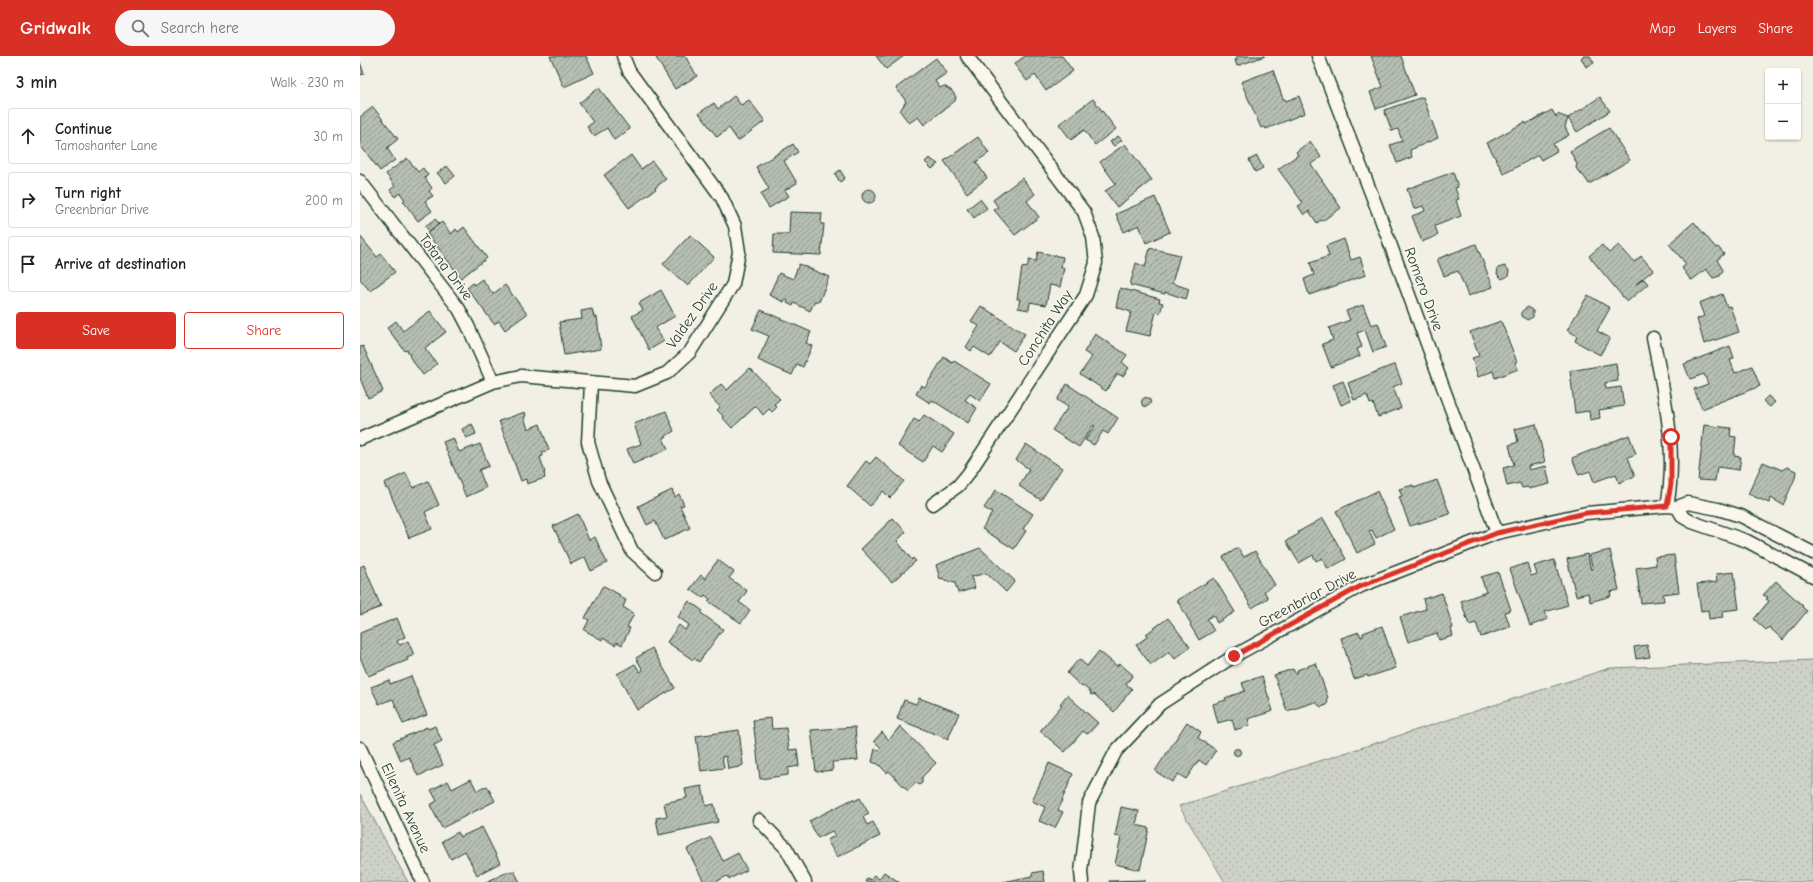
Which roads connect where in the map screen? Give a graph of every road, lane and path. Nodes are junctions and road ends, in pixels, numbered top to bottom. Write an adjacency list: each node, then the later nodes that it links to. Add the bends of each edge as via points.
1 (623, 56): 7 (street, Valdez Drive, via 629,71 722,198 735,226 739,252 734,284 690,352 667,373 635,386)
2 (967, 56): 9 (street, Conchita Way, via 1084,212 1093,237 1096,263 1086,295 968,474 958,486)
3 (1318, 56): 11 (street, Romero Drive, via 1378,210)
4 (360, 181): 6 (street, Totana Drive, via 459,309)
5 (1653, 338): 10 (street, via 1671,437)
6 (493, 382): 7 (street, Valdez Drive, via 521,376); 8 (street, Valdez Drive)
7 (591, 384): 13 (street, via 588,442 599,481 632,551)
8 (360, 439)
9 (933, 504)
10 (1672, 506): 11 (street, Greenbriar Drive, via 1586,513); 12 (street, Greenbriar Drive, via 1688,503 1741,516); 14 (street, via 1692,522 1747,541)
11 (1497, 533): 19 (street, Greenbriar Drive, via 1361,586 1234,656 1160,704 1116,751 1089,803 1080,872)
12 (1813, 553)
13 (655, 572)
14 (1813, 576)
15 (360, 748): 17 (street, Ellenita Avenue)
16 (759, 820): 18 (street, via 786,848)
17 (422, 882)
18 (805, 882)
19 (1082, 882)

